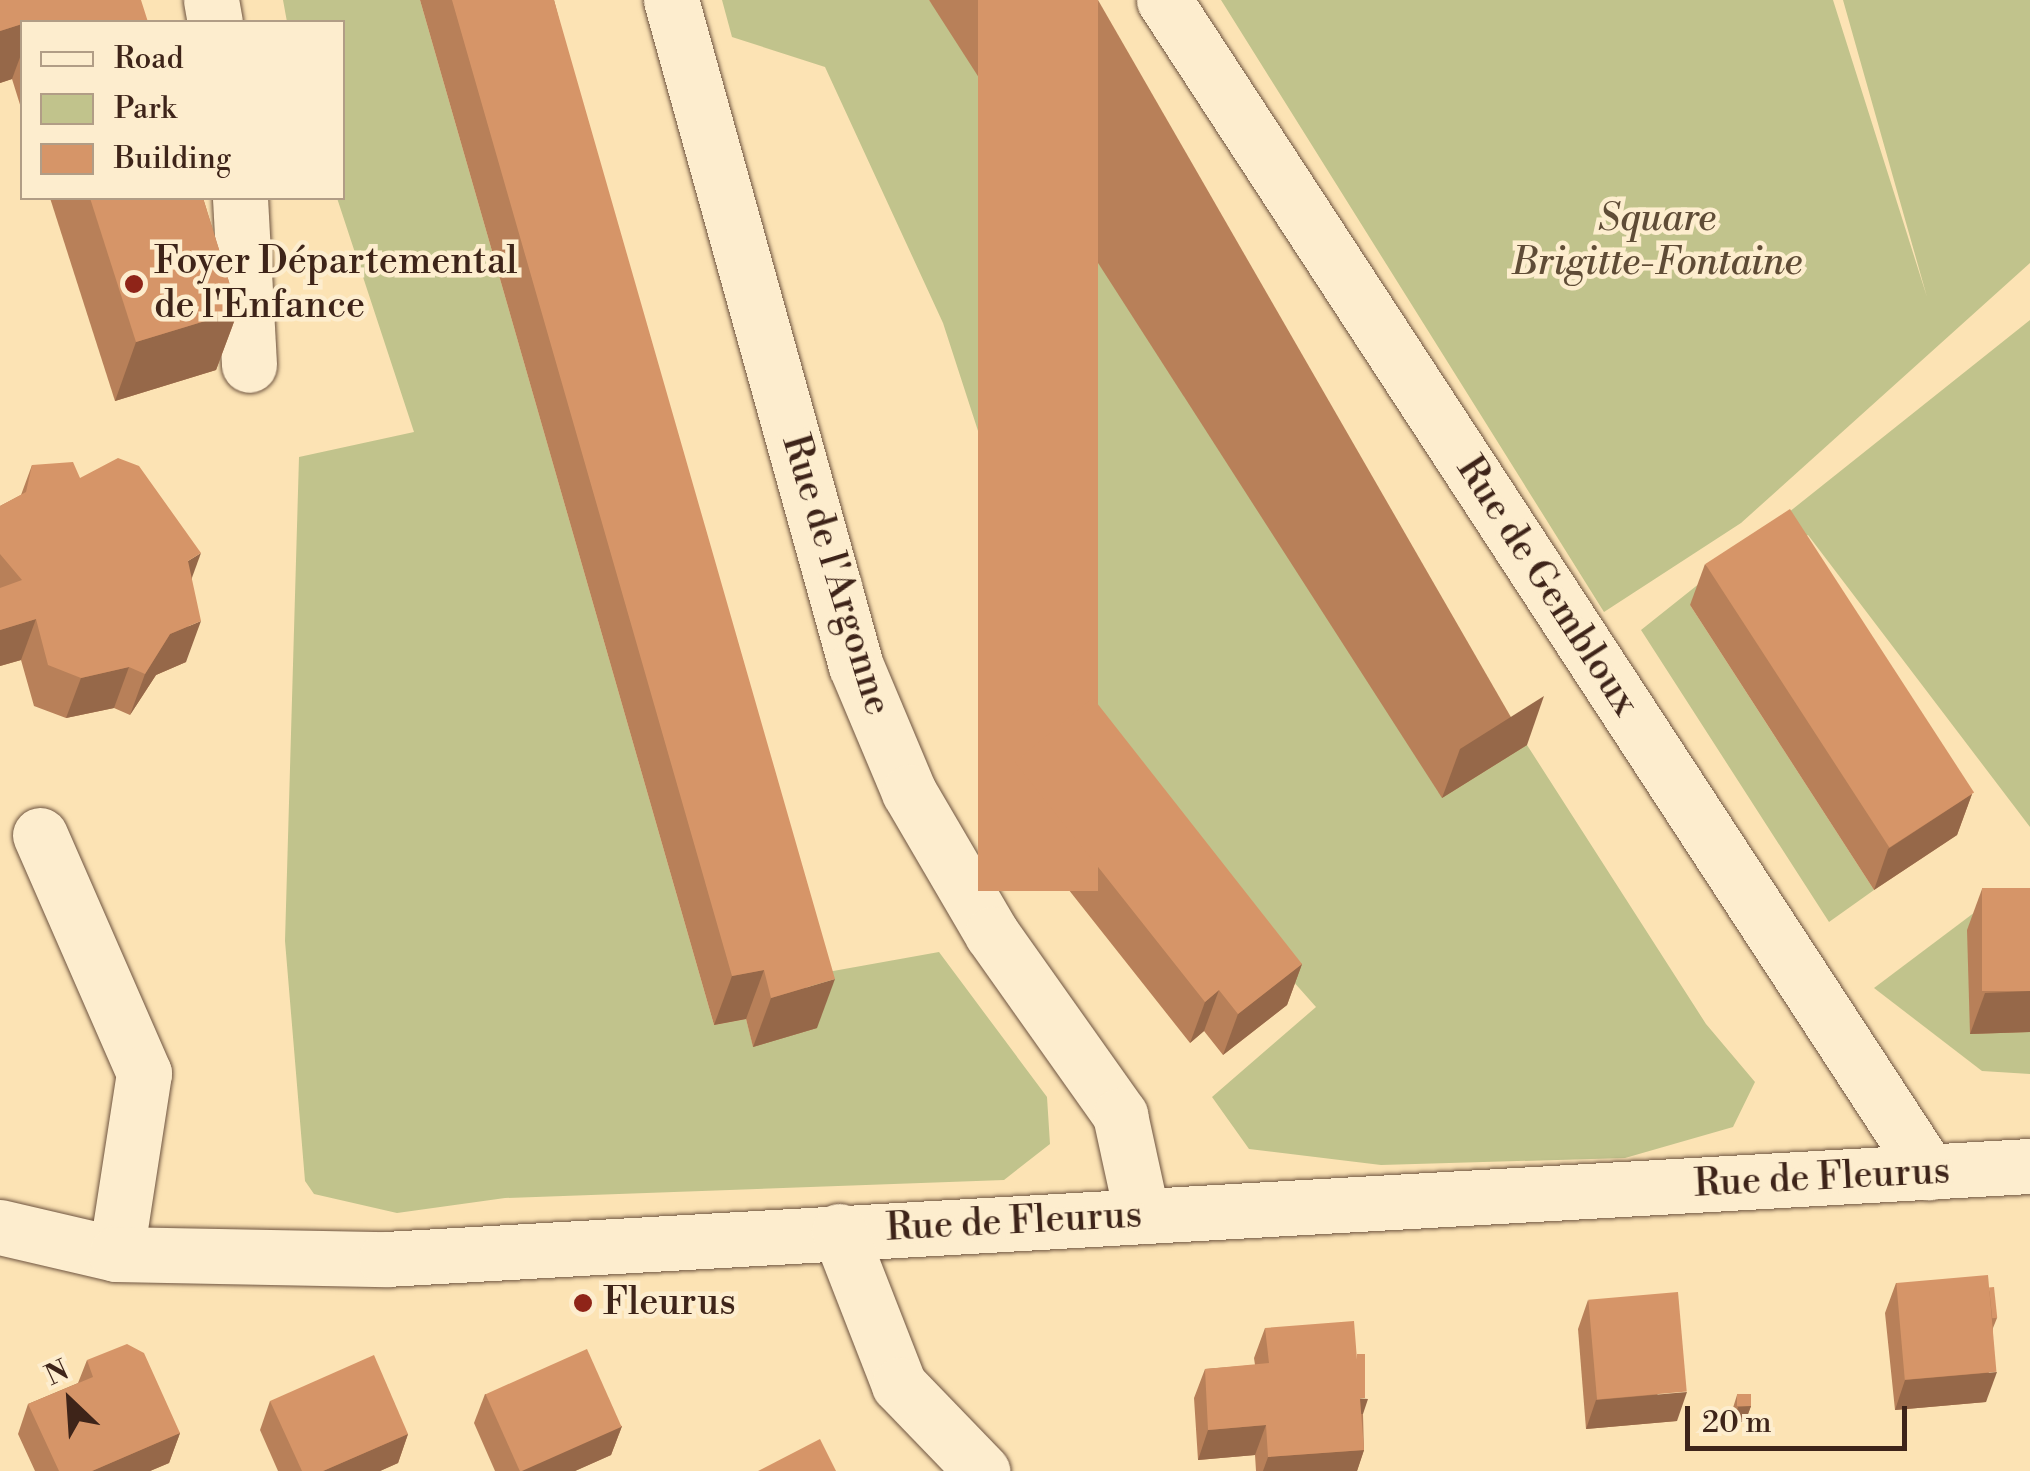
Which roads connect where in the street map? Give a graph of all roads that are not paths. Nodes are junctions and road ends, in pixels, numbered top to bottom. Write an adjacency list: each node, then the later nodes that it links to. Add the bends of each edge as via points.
1 (671, 0): 8 (street, Rue de l'Argonne, via 856,666 909,792 992,934 1120,1115)
2 (1164, 0): 7 (street, Rue de Gembloux)
3 (240, 200): 4 (street)
4 (249, 365)
5 (40, 834): 11 (street, via 144,1074)
6 (2030, 1166): 7 (street, Rue de Fleurus)
7 (1929, 1172): 8 (street, Rue de Fleurus)
8 (1142, 1216): 10 (street, Rue de Fleurus)
9 (0, 1227): 11 (street, Rue de Fleurus)
10 (839, 1231): 11 (street, Rue de Fleurus, via 386,1259); 12 (street, via 899,1385)
11 (116, 1254)
12 (982, 1471)

